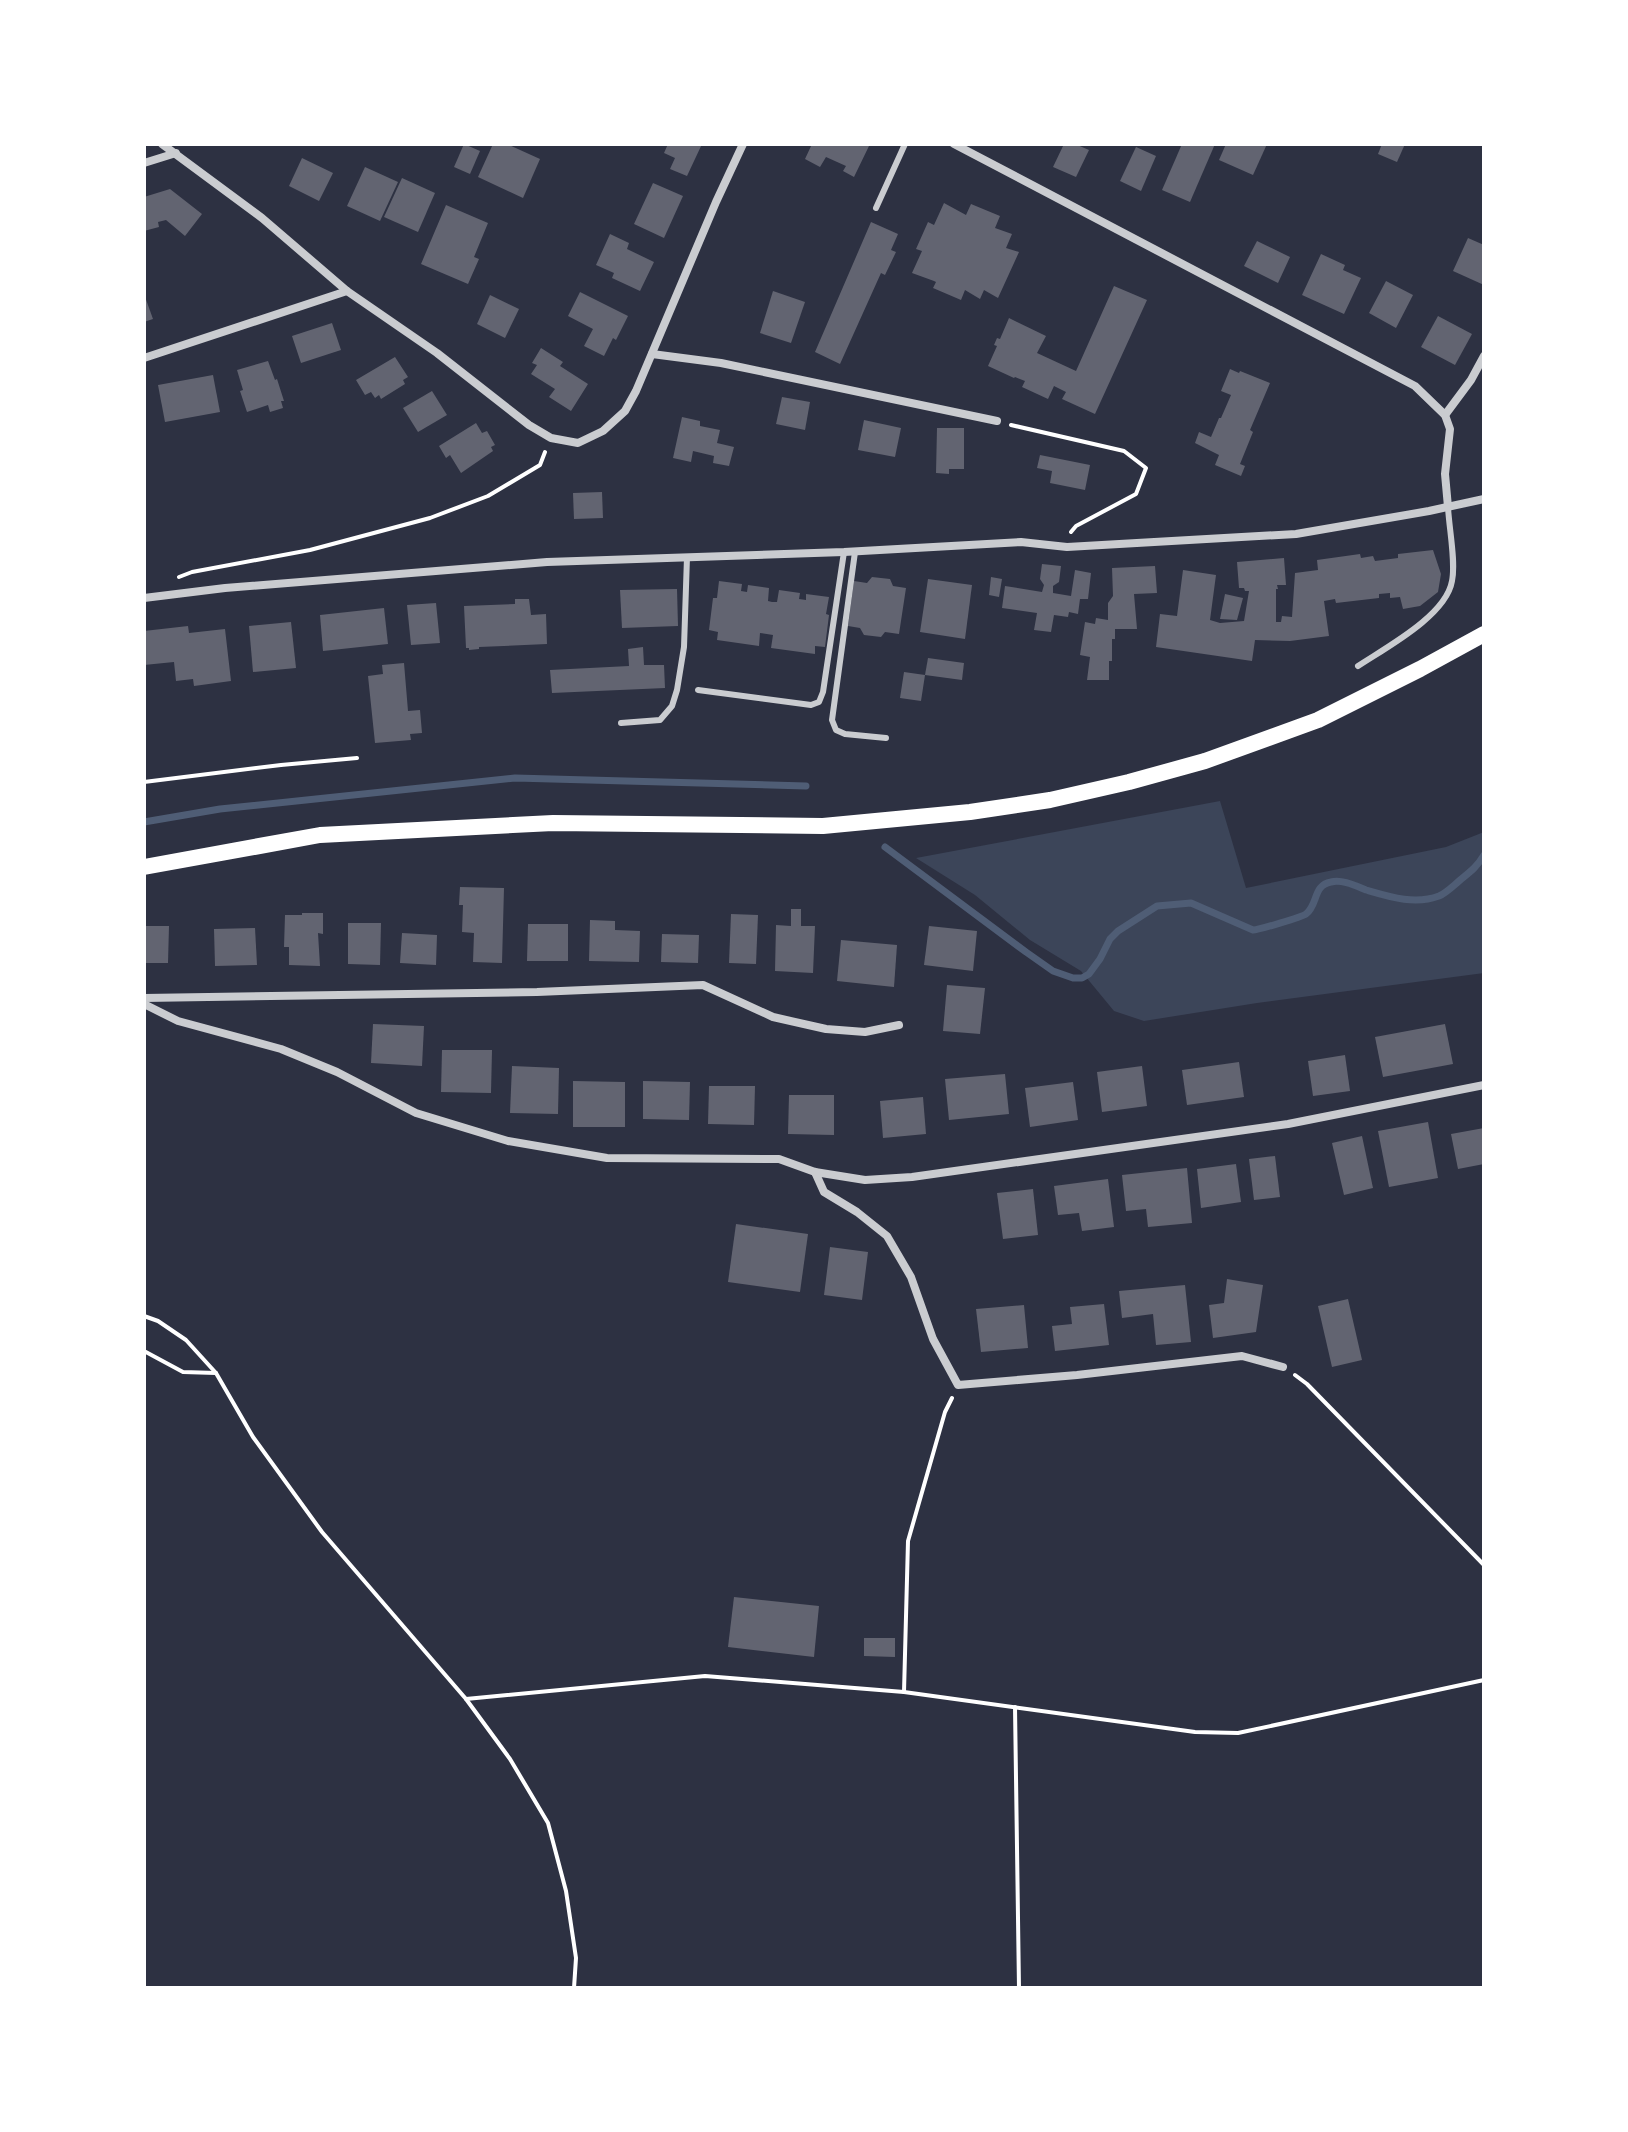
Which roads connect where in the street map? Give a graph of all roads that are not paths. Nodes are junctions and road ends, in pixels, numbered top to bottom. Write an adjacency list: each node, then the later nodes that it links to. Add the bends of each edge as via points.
1 (162, 144): 5 (street)
2 (743, 144): 9 (street)
3 (905, 144): 7 (lane)
4 (954, 144): 12 (street, via 1415,386)
5 (176, 153): 6 (street); 8 (street)
6 (144, 163)
7 (876, 208)
8 (347, 291): 9 (street, via 551,438 578,443 603,431 625,411); 11 (street)
9 (652, 354): 13 (street, via 721,363)
10 (1484, 356): 12 (street)
11 (144, 358)
12 (1445, 415): 15 (street, via 1450,429)
13 (997, 421)
14 (1484, 499): 15 (street)
15 (1448, 507): 17 (street, via 1296,534); 21 (lane, via 1452,582 1446,597 1429,616)
16 (844, 552): 17 (street); 18 (street); 22 (lane, via 819,702)
17 (855, 552): 24 (lane, via 832,720 845,734)
18 (687, 557): 19 (street, via 547,562); 23 (lane, via 684,647 672,706 660,720)
19 (144, 598)
20 (1484, 634): 25 (main road, via 1318,720 1205,761 1050,800 823,826 553,823 320,835)
21 (1358, 666)
22 (698, 690)
23 (621, 723)
24 (886, 738)
25 (144, 867)
26 (144, 1001): 27 (street, via 703,985 773,1017 826,1029 865,1032); 29 (street, via 178,1021 281,1049 337,1072 416,1113 508,1141 607,1158 779,1159)
27 (899, 1025)
28 (1484, 1085): 29 (street, via 1288,1124 912,1177 865,1180)
29 (815, 1172): 30 (street, via 824,1192 887,1236 911,1277 933,1339 958,1385 1242,1356)
30 (1283, 1367)

